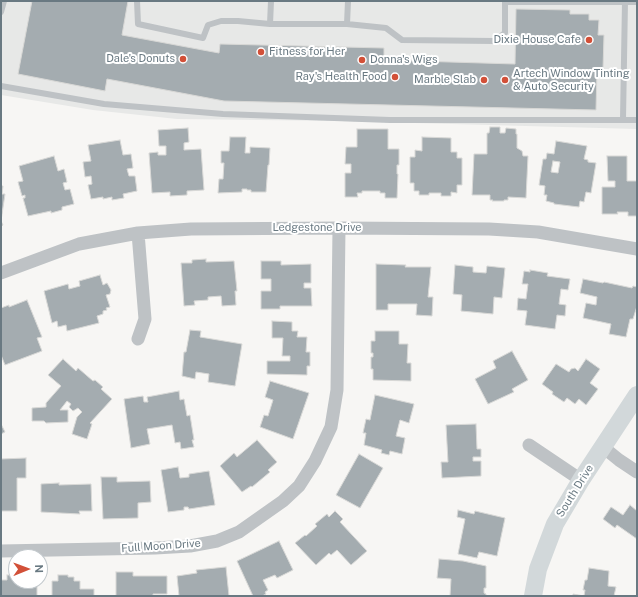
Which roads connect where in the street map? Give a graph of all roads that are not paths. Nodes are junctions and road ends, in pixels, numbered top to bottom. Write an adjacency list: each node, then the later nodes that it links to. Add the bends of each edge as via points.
1 (4, 1): 8 (lane)
2 (137, 1): 9 (lane, via 138,24 203,38 208,25 221,21)
3 (270, 1): 9 (lane)
4 (348, 1): 10 (lane)
5 (506, 1): 6 (lane); 10 (lane, via 505,33 494,41 402,40 386,28)
6 (625, 2): 7 (lane); 12 (lane)
7 (637, 2)
8 (1, 12)
9 (270, 24): 10 (lane)
10 (347, 24)
11 (1, 86): 12 (lane, via 104,104 223,114 390,120)
12 (623, 119): 13 (lane)
13 (637, 120)
14 (339, 228): 15 (street, Ledgestone Drive, via 191,229); 16 (street, Ledgestone Drive, via 489,229 538,232); 24 (street, Full Moon Drive, via 337,390 331,427 315,461 299,486 283,501 239,532 216,541 190,546 155,548)
15 (138, 233): 17 (street, Ledgestone Drive, via 79,244); 18 (street, via 145,319)
16 (637, 249)
17 (1, 273)
18 (138, 339)
19 (637, 395): 21 (street, South Drive)
20 (529, 445): 23 (street)
21 (603, 447): 22 (street); 23 (street, South Drive)
22 (637, 472)
23 (581, 480): 25 (street, South Drive, via 555,524 538,569)
24 (1, 551)
25 (533, 596)

